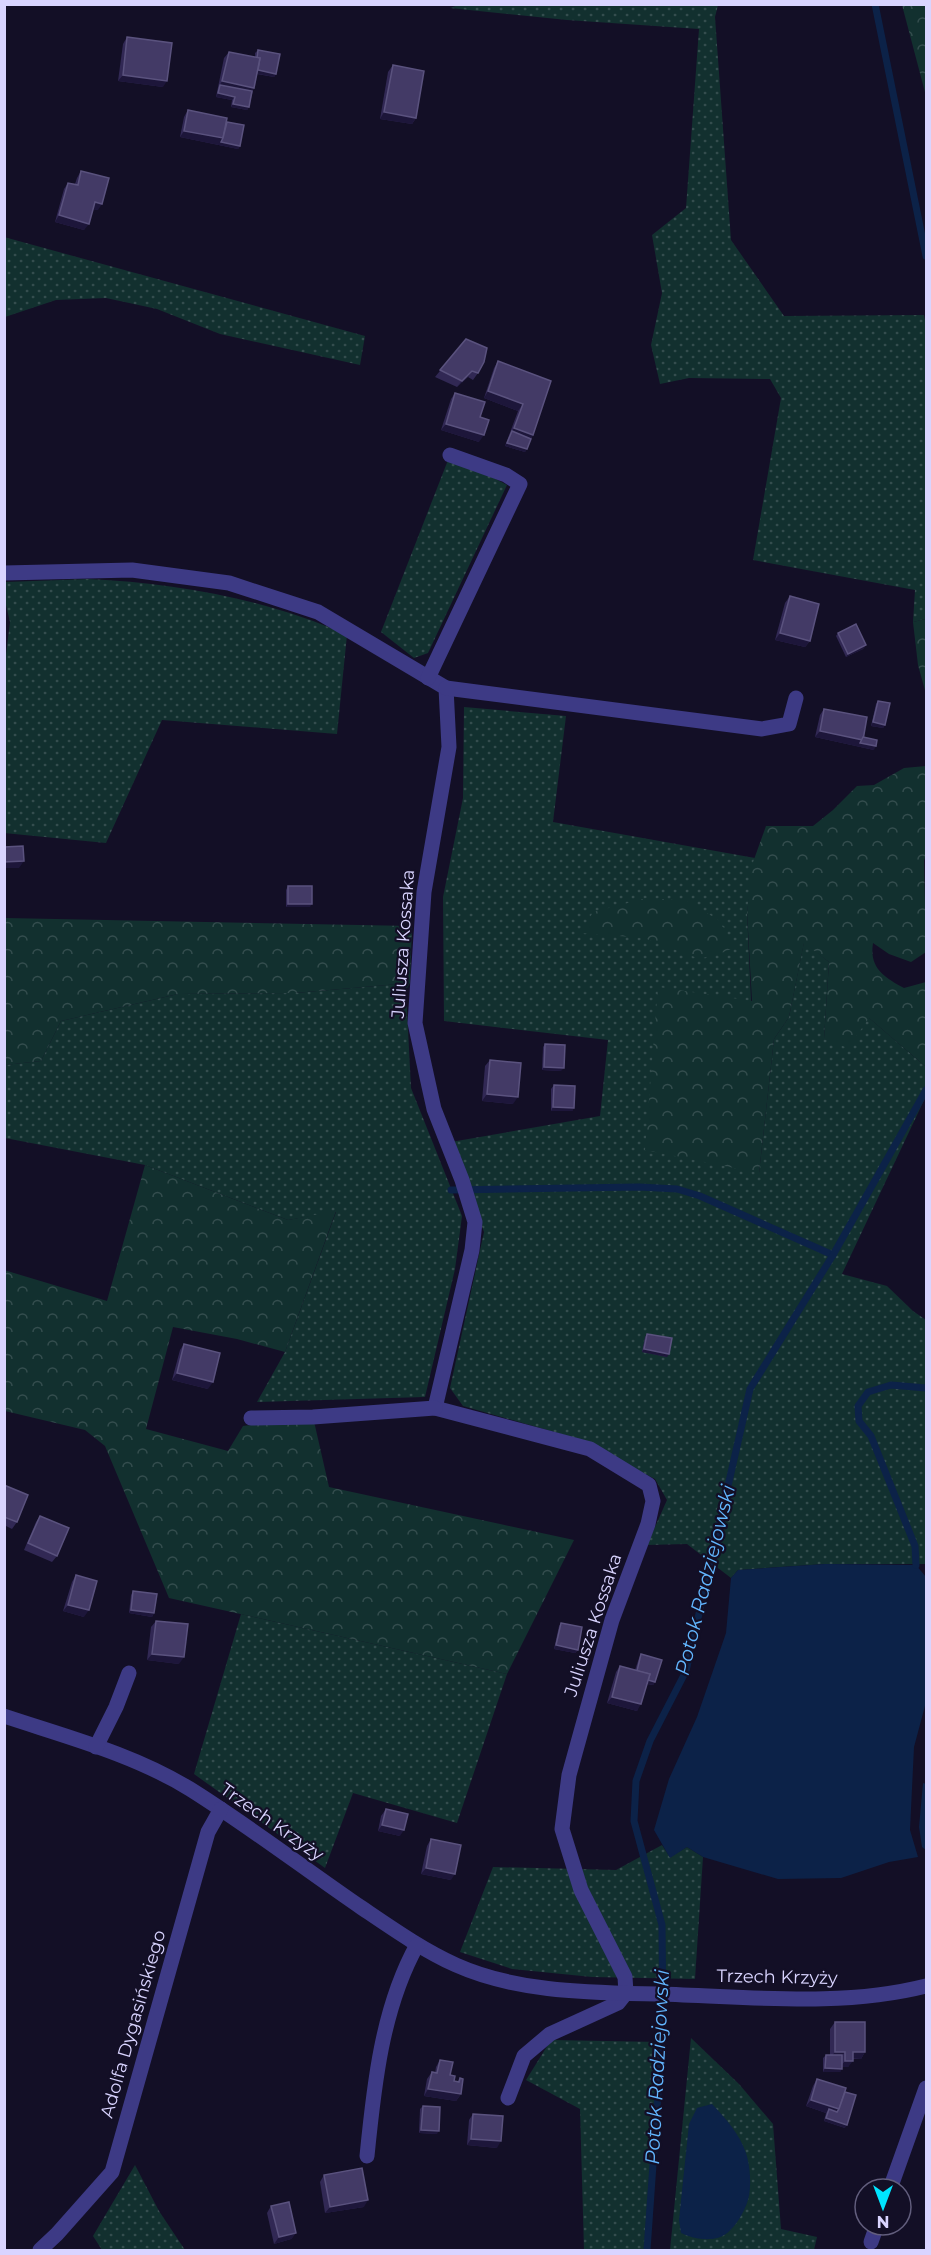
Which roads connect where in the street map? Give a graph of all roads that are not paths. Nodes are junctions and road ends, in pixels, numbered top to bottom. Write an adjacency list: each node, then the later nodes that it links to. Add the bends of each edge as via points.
1 (450, 455): 3 (street, via 520,484)
2 (4, 573): 3 (street, via 132,570 229,583 318,612)
3 (428, 678): 4 (street)
4 (446, 688): 5 (street, via 762,729 789,724); 6 (street, Juliusza Kossaka, via 449,747 423,892 416,1023 434,1109 475,1222)
5 (796, 698)
6 (435, 1408): 7 (street, Juliusza Kossaka); 14 (street, Juliusza Kossaka, via 590,1449 649,1485 653,1501 648,1524 609,1631 569,1775 562,1829 581,1890 625,1977)
7 (251, 1418)
8 (129, 1673): 10 (street)
9 (4, 1716): 10 (street, Trzech Krzyży)
10 (96, 1747): 11 (street, Trzech Krzyży, via 160,1772)
11 (221, 1809): 12 (street, Trzech Krzyży); 19 (street, Adolfa Dygasińskiego, via 208,1832 112,2172)
12 (417, 1945): 14 (street, Trzech Krzyży, via 458,1966 507,1982); 17 (street, via 393,2001 380,2058)
13 (927, 1986): 14 (street, Trzech Krzyży, via 875,1996 807,1999)
14 (626, 1993): 16 (street, via 618,2002 550,2034 524,2056)
15 (927, 2088): 18 (street)
16 (508, 2098)
17 (367, 2156)
18 (894, 2177)
19 (57, 2234): 22 (street, Adolfa Dygasińskiego); 23 (street)
20 (873, 2237): 21 (street)
21 (871, 2242)
22 (40, 2250)
23 (60, 2250)

